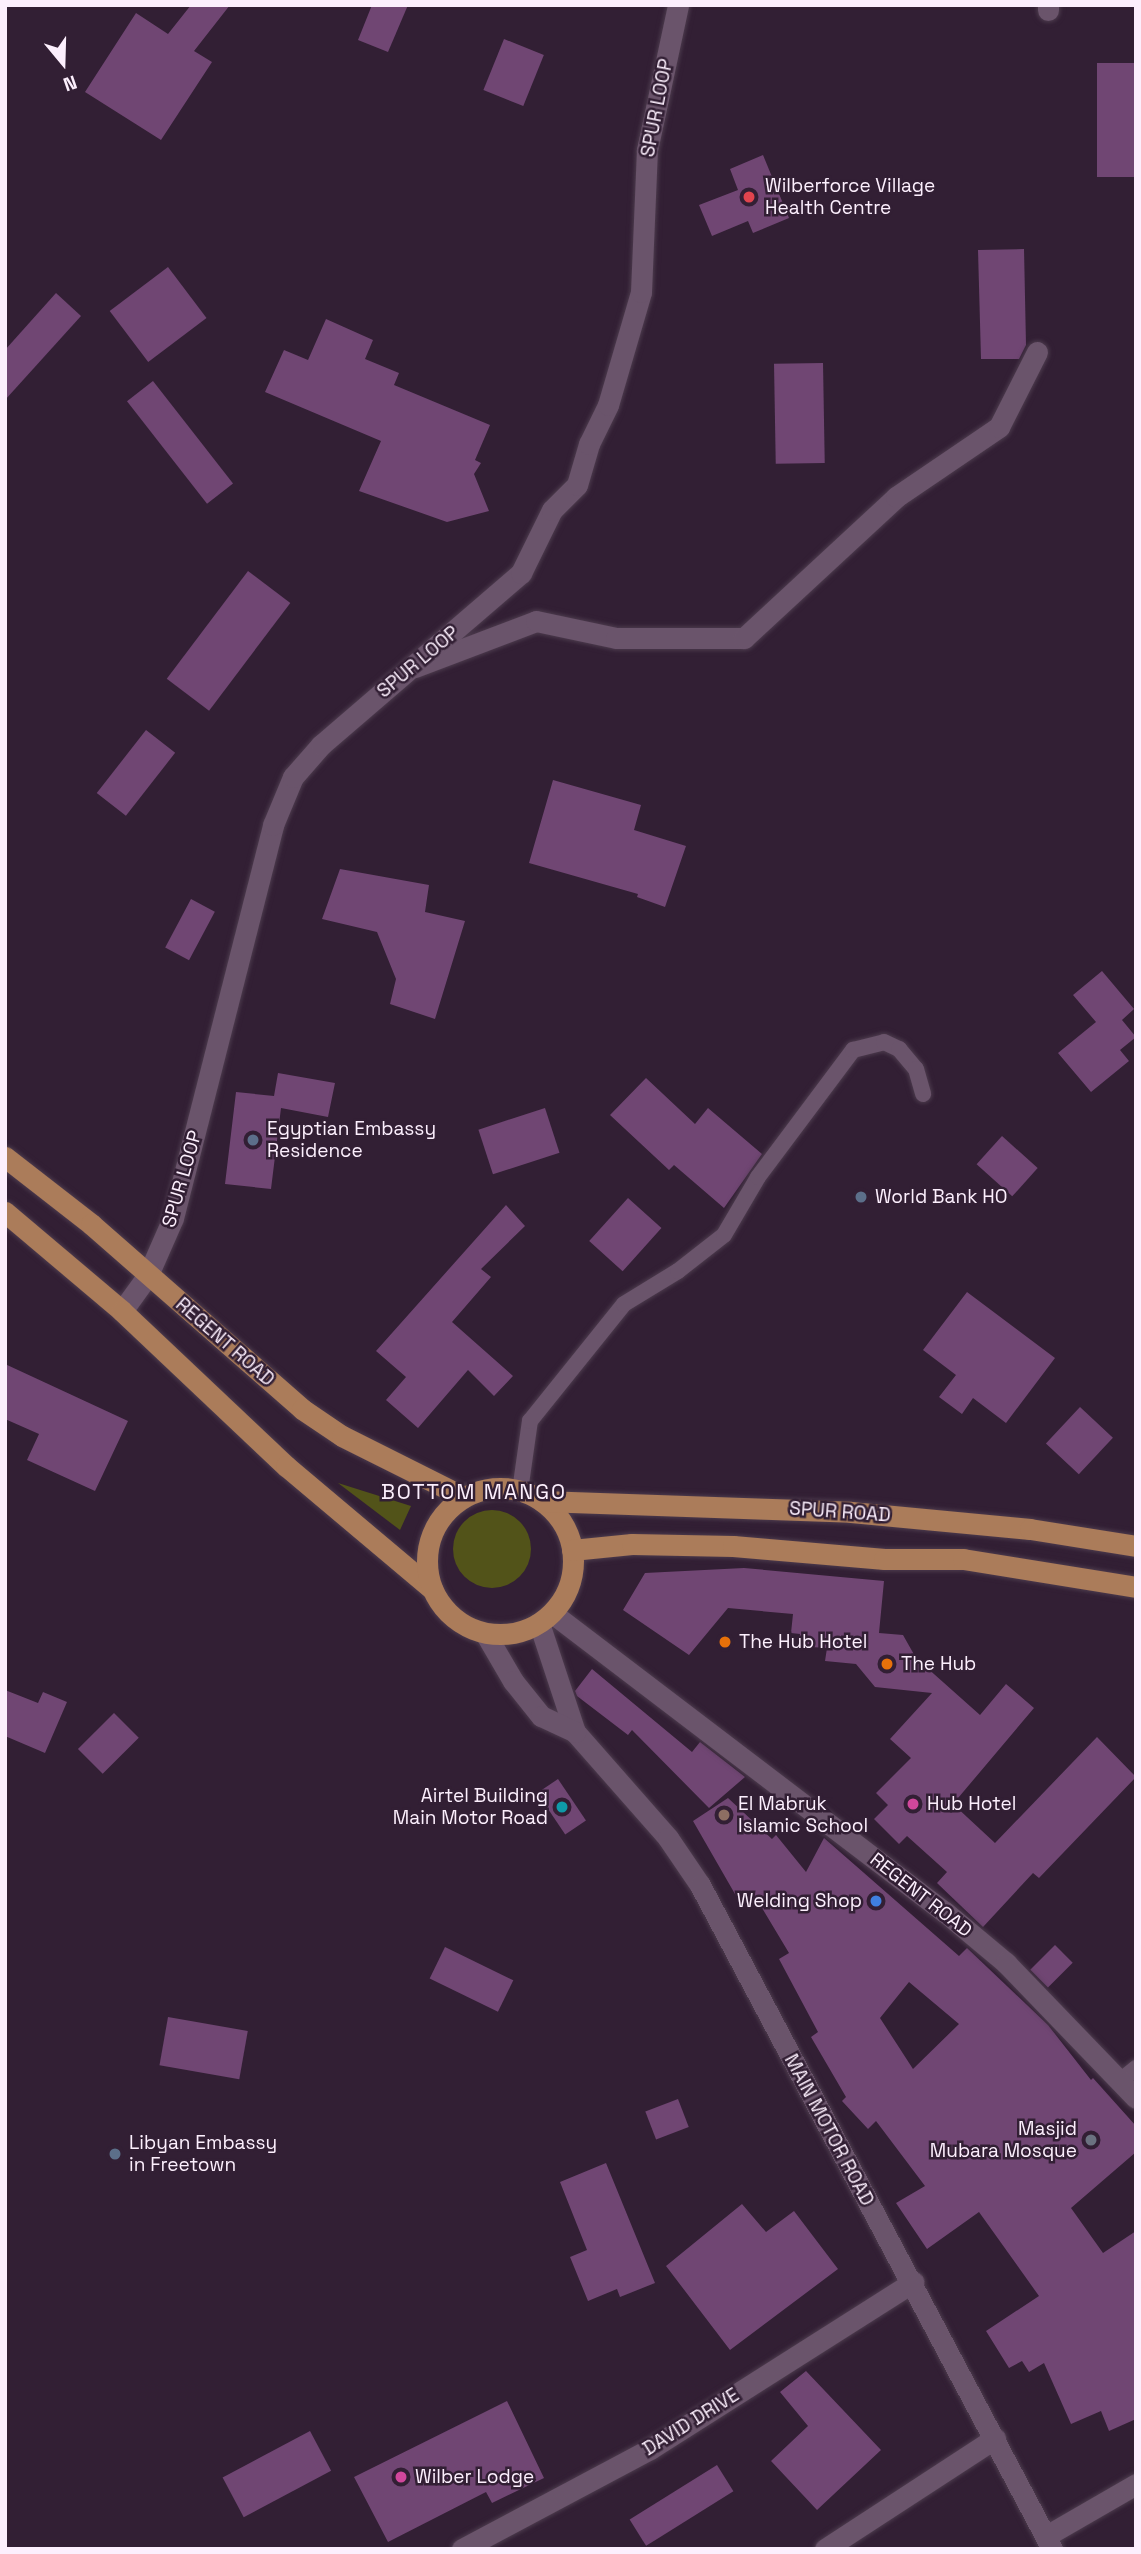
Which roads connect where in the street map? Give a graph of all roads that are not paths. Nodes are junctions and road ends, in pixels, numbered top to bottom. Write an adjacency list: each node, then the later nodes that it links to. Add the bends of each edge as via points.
1 (678, 5): 3 (street, SPUR LOOP, via 647,149 641,292 608,405 589,444 577,485 552,510 521,573)
2 (1037, 352): 3 (street, via 999,427 896,496 744,638 616,638 536,621)
3 (415, 667): 7 (street, SPUR LOOP, via 321,745 293,778 273,825 173,1218)
4 (923, 1094): 9 (lane, via 916,1069 899,1049 884,1042 853,1050 758,1177 724,1235 678,1271 624,1304 530,1421)
5 (5, 1157): 7 (main road, REGENT ROAD)
6 (5, 1212): 8 (main road)
7 (149, 1275): 8 (street, SPUR LOOP); 10 (main road, REGENT ROAD, via 302,1409 342,1436)
8 (122, 1311): 17 (main road, via 276,1457)
9 (520, 1491): 10 (main road, via 501,1488); 11 (main road)
10 (464, 1497): 17 (main road, via 450,1508 430,1537 426,1564)
11 (542, 1501): 12 (main road, SPUR ROAD, via 764,1508); 14 (main road, via 557,1516)
12 (961, 1521): 13 (main road, SPUR ROAD); 15 (main road)
13 (1136, 1546)
14 (572, 1549): 15 (main road, via 632,1544 733,1546 884,1559); 18 (main road, via 569,1585)
15 (963, 1559): 16 (main road)
16 (1136, 1587)
17 (432, 1589): 19 (main road, via 446,1612 468,1628)
18 (545, 1618): 19 (main road, via 504,1634); 20 (street, MAIN MOTOR ROAD); 21 (street, REGENT ROAD, via 945,1912)
19 (485, 1633): 20 (street, MAIN MOTOR ROAD, via 513,1681 541,1716)
20 (575, 1732): 23 (street, MAIN MOTOR ROAD, via 668,1838 700,1885)
21 (1128, 2075): 22 (street, REGENT ROAD)
22 (1136, 2098)
23 (913, 2282): 24 (street, MAIN MOTOR ROAD); 27 (street, DAVID DRIVE, via 650,2449)
24 (995, 2438): 26 (street, MAIN MOTOR ROAD); 28 (street)
25 (1136, 2484): 26 (street)
26 (1049, 2542)
27 (462, 2549)
28 (825, 2549)

